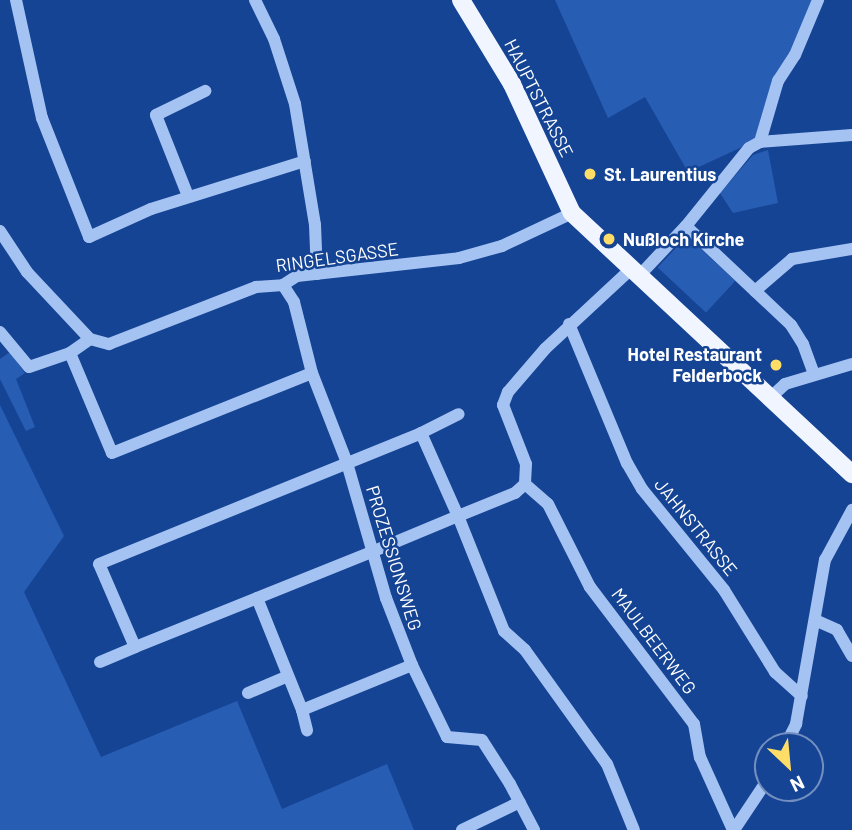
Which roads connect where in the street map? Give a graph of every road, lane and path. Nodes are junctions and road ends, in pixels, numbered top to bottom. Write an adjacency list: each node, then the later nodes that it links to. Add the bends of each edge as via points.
1 (16, 0): 9 (street, via 42,118 89,237)
2 (256, 0): 8 (street, via 286,71)
3 (461, 0): 10 (main road, HAUPTSTRASSE, via 512,84)
4 (818, 0): 7 (street, via 795,55 778,81)
5 (205, 91): 9 (street, via 156,115)
6 (852, 135): 7 (street)
7 (760, 142): 11 (street, via 749,148)
8 (305, 161): 9 (street); 15 (street)
9 (188, 196)
10 (572, 213): 14 (main road, HAUPTSTRASSE); 15 (street, RINGELSGASSE, via 502,246 460,258)
11 (686, 226): 14 (street); 17 (street)
12 (0, 231): 20 (street, via 27,272)
13 (852, 249): 17 (street, via 792,259)
14 (635, 273): 18 (street); 25 (main road, HAUPTSTRASSE)
15 (317, 274): 16 (street, RINGELSGASSE, via 298,276)
16 (283, 285): 20 (street, RINGELSGASSE, via 257,287 109,344); 23 (street, PROZESSIONSWEG, via 295,302)
17 (755, 291): 24 (street, via 791,325)
18 (569, 324): 30 (street, via 513,383 503,405 526,464); 42 (street, JAHNSTRASSE, via 642,489 724,590 775,672)
19 (0, 332): 21 (street, via 29,367)
20 (90, 339): 21 (street)
21 (70, 353): 23 (street, via 112,453)
22 (852, 364): 24 (street)
23 (312, 373): 28 (street, PROZESSIONSWEG)
24 (814, 374): 25 (street, via 785,384)
25 (769, 398): 29 (main road, HAUPTSTRASSE)
26 (459, 414): 27 (street)
27 (421, 433): 28 (street); 32 (street)
28 (346, 463): 33 (street, PROZESSIONSWEG); 36 (street, via 99,564)
29 (852, 474)
30 (525, 484): 32 (street, via 515,493); 51 (street, MAULBEERWEG, via 548,504 590,587 694,724 700,757)
31 (852, 510): 35 (street, via 825,560)
32 (458, 516): 33 (street); 50 (street, via 504,631 525,650 607,764)
33 (374, 551): 34 (street); 39 (street, PROZESSIONSWEG)
34 (257, 598): 36 (street); 40 (street)
35 (815, 620): 37 (street, via 837,630); 42 (street)
36 (135, 647): 38 (street)
37 (852, 656)
38 (100, 662)
39 (412, 665): 43 (street); 47 (street, PROZESSIONSWEG, via 447,737 482,740)
40 (288, 676): 41 (street); 43 (street)
41 (248, 693)
42 (802, 696): 45 (street)
43 (302, 710): 44 (street)
44 (307, 730)
45 (792, 732)
46 (754, 800): 51 (street)
47 (520, 802): 48 (street); 49 (street, PROZESSIONSWEG)
48 (461, 830)
49 (534, 830)
50 (634, 830)
51 (734, 830)

